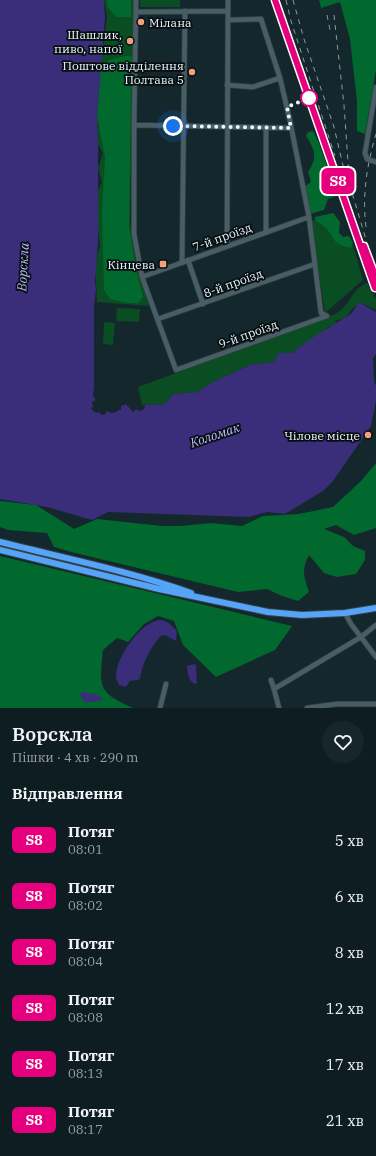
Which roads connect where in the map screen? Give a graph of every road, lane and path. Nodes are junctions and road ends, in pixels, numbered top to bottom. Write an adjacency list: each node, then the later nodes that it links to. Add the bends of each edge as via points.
1 (136, 0): 5 (street)
2 (228, 0): 4 (street)
3 (185, 11): 4 (street); 5 (street); 11 (street)
4 (228, 11): 6 (street)
5 (136, 12): 10 (street)
6 (228, 20): 7 (street, via 261,19); 8 (street)
7 (280, 78): 8 (street, via 253,87); 14 (street)
8 (227, 86): 12 (street)
9 (376, 87): 15 (street, via 365,153 367,159)
10 (134, 125): 11 (street); 22 (street, via 134,234)
11 (183, 126): 12 (street); 20 (street)
12 (226, 127): 13 (street); 18 (street)
13 (266, 127): 14 (street); 17 (street)
14 (291, 128): 16 (street)
15 (376, 162)
16 (308, 217): 17 (street, 7-й проїзд); 21 (street)
17 (266, 232): 18 (street, 7-й проїзд)
18 (227, 246): 19 (street, 7-й проїзд)
19 (188, 260): 20 (street, 7-й проїзд); 23 (street)
20 (182, 263): 22 (street, 7-й проїзд)
21 (315, 264): 23 (street, 8-й проїзд); 24 (street, 9-й проїзд, via 321,313 327,316 176,370)
22 (142, 277): 24 (street)
23 (203, 304): 24 (street, 8-й проїзд)
24 (158, 319)
25 (0, 542): 27 (highway, via 160,582)
26 (0, 550): 27 (highway)
27 (221, 603): 29 (highway, via 268,612 302,615)
28 (376, 608): 29 (highway)
29 (345, 612): 31 (street)
30 (376, 625): 31 (street)
31 (360, 637): 32 (street); 35 (street)
32 (376, 657)
33 (271, 680): 35 (street)
34 (166, 684): 37 (street)
35 (274, 689): 38 (street)
36 (376, 704): 39 (street, via 337,704)
37 (160, 708)
38 (279, 708)
39 (307, 708)

